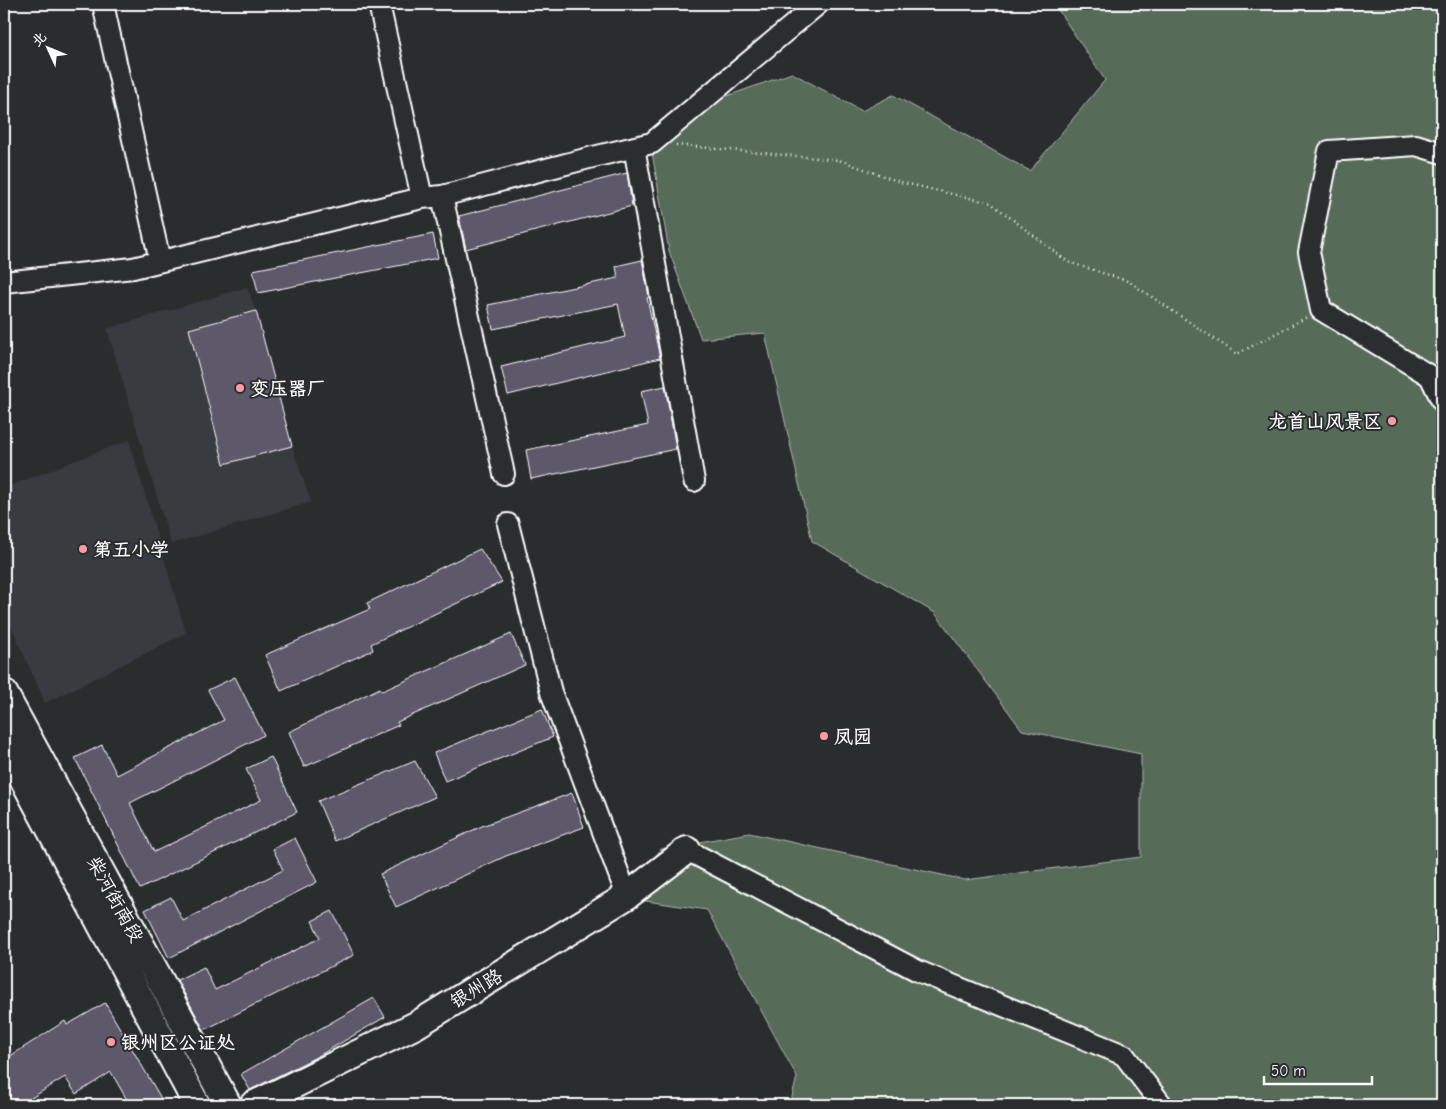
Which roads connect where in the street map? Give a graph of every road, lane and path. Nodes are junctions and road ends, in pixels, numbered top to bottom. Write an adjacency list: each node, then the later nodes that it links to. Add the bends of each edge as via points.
1 (103, 4): 8 (street)
2 (379, 4): 7 (street)
3 (818, 4): 4 (street)
4 (643, 145): 6 (street); 10 (path, via 839,160 900,182 991,203 1068,262 1128,280 1237,354); 13 (street)
5 (1442, 153): 10 (street, via 1416,145 1329,152 1309,252)
6 (442, 196): 7 (street); 12 (street)
7 (422, 198): 8 (street)
8 (160, 261): 9 (street, via 133,268)
9 (4, 282)
10 (1321, 310): 11 (street, via 1430,376)
11 (1442, 400)
12 (504, 474)
13 (694, 481)
14 (508, 524): 18 (street, via 551,692)
15 (4, 693): 20 (main road, 柴河街南段)
16 (4, 742): 19 (main road, 柴河街南段)
17 (688, 850): 18 (main road, 银州路); 22 (street, via 918,970 1124,1055)
18 (627, 896): 21 (main road, 银州路, via 416,1025)
19 (197, 1105)
20 (228, 1105)
21 (253, 1105)
22 (1162, 1105)

